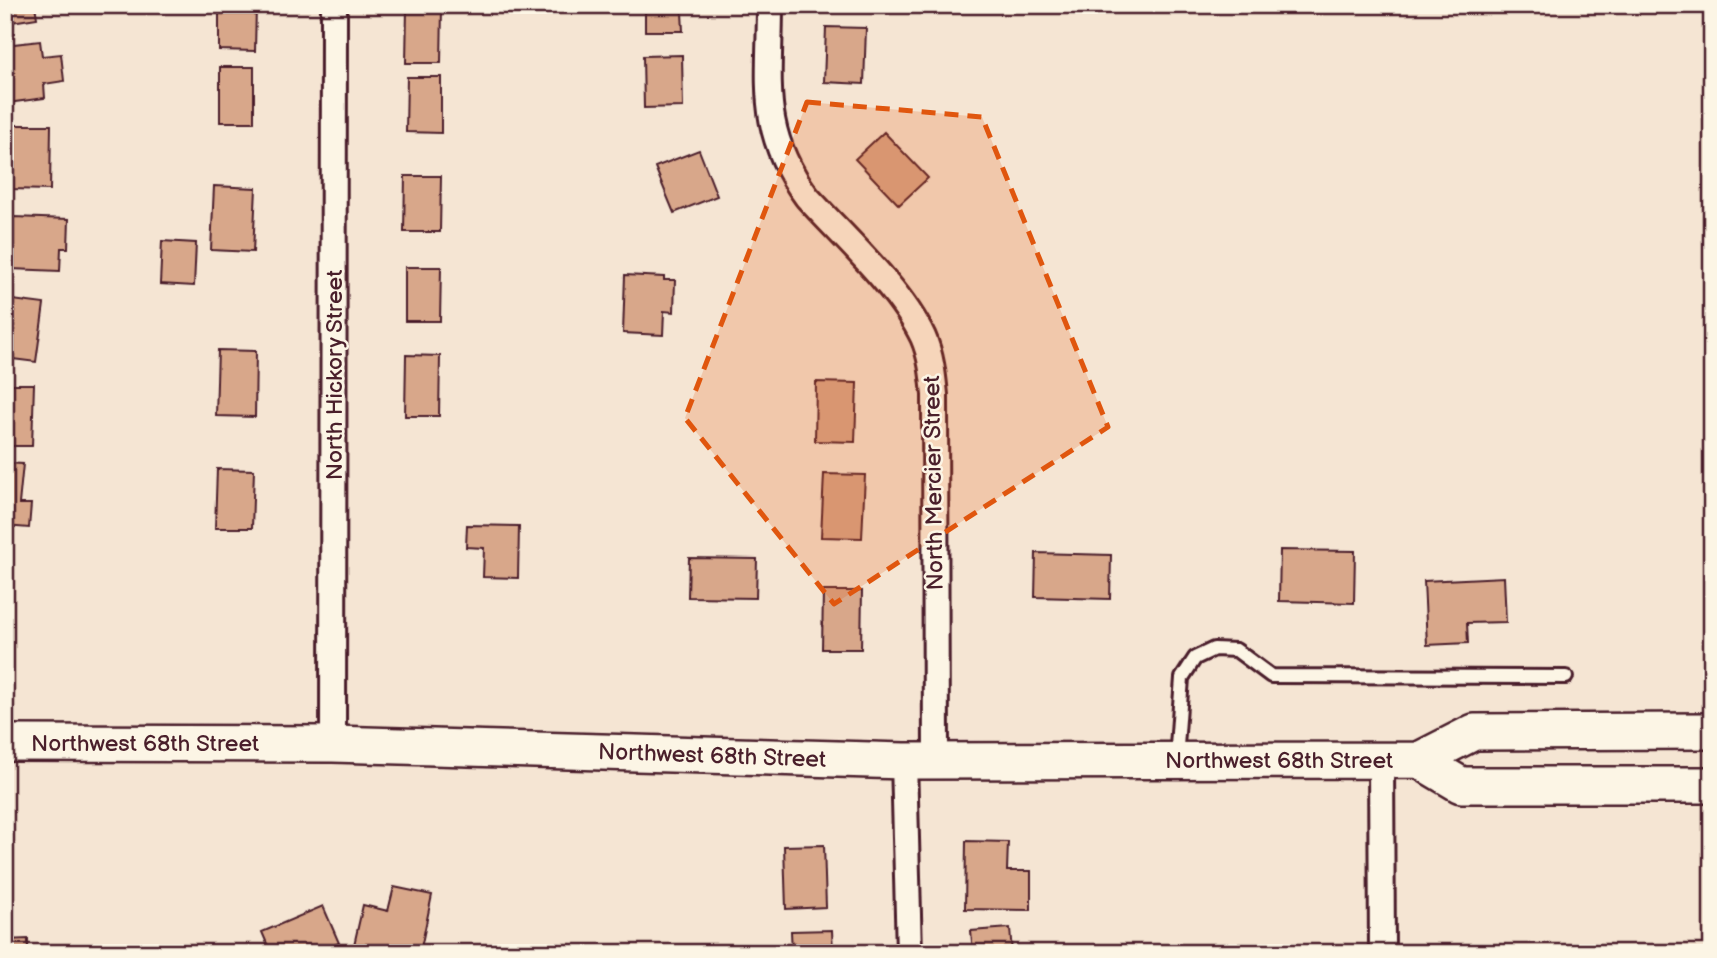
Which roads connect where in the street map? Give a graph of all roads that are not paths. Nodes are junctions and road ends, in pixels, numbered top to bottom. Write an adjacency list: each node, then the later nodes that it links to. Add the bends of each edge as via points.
1 (334, 5): 6 (street, North Hickory Street)
2 (769, 5): 10 (street, North Mercier Street, via 769,113 779,148 807,197 906,306 930,357 935,395)
3 (1566, 677): 7 (lane, via 1271,676 1236,650 1214,649 1195,657 1182,678)
4 (1712, 731): 9 (main road, Northwest 68th Street, via 1475,732)
5 (5, 743): 6 (main road, Northwest 68th Street)
6 (334, 744): 10 (main road, Northwest 68th Street)
7 (1176, 760): 8 (main road, Northwest 68th Street); 10 (main road, Northwest 68th Street)
8 (1381, 760): 9 (main road, Northwest 68th Street); 13 (street)
9 (1419, 760): 11 (main road, Northwest 68th Street, via 1461,785)
10 (920, 761): 12 (street, North Mercier Street)
11 (1712, 785)
12 (909, 953)
13 (1382, 953)

